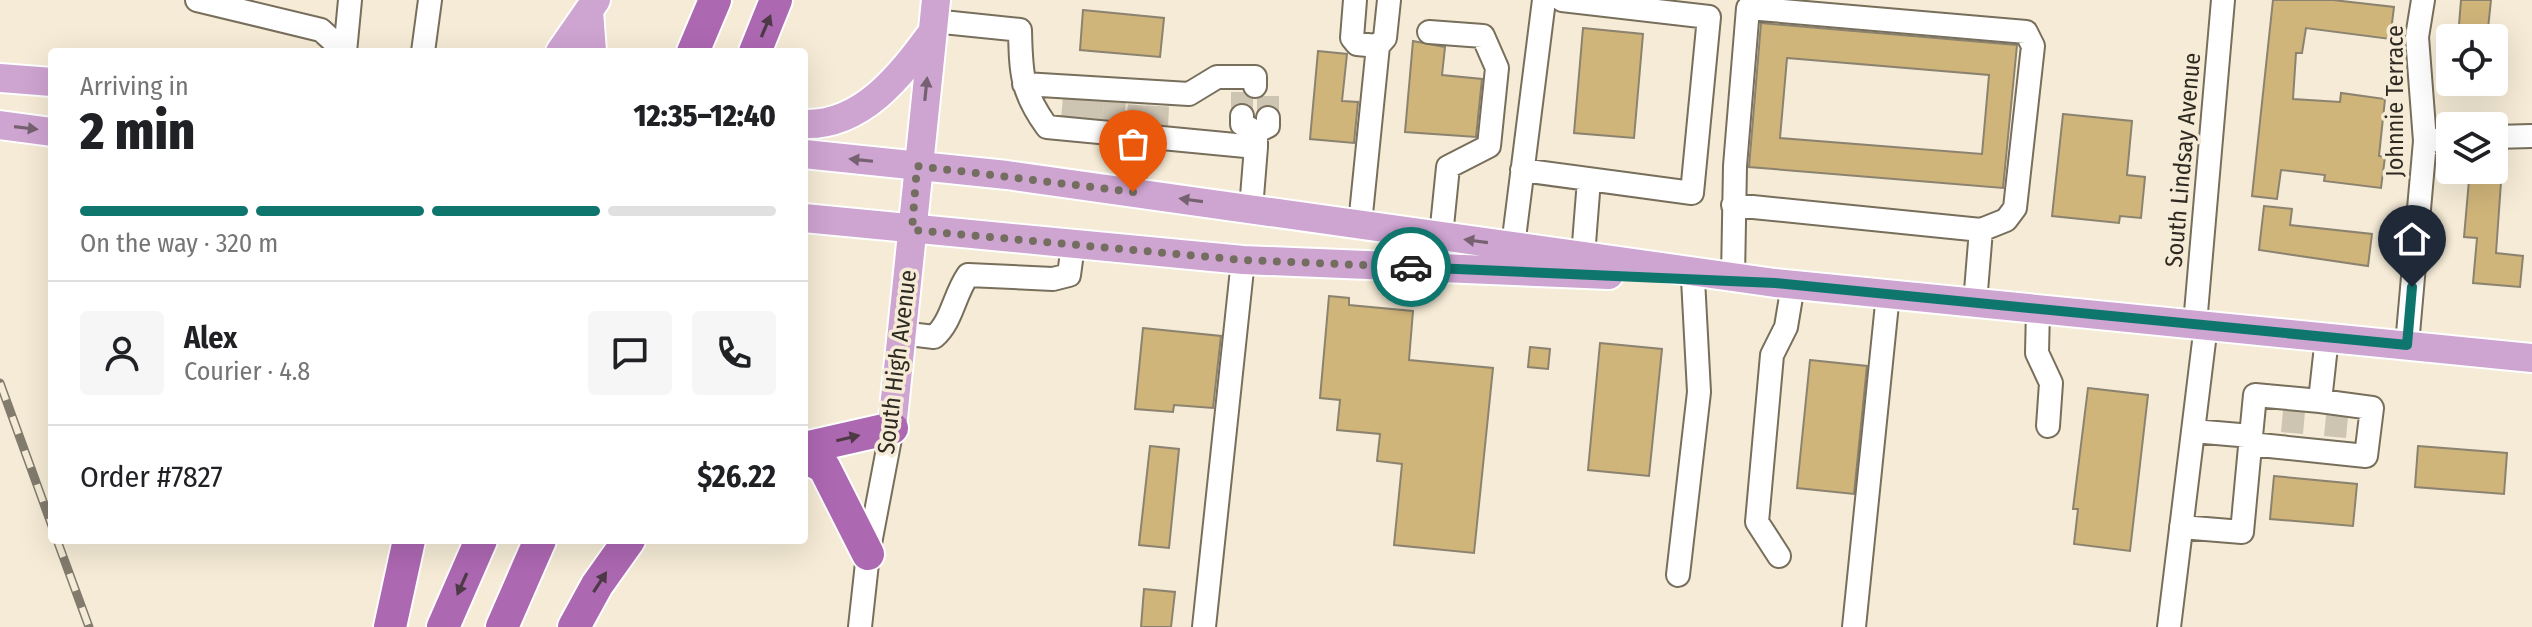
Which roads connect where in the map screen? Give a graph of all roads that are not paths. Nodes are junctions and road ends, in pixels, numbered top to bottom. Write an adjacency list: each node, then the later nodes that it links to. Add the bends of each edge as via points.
1 (197, 0): 17 (street, via 321,30)
2 (350, 0): 18 (street)
3 (430, 0): 19 (street)
4 (715, 0): 15 (highway)
5 (776, 0): 22 (highway, one-way to 5)
6 (1355, 0): 16 (street, via 1352,38 1357,44)
7 (1389, 0): 16 (street, via 1385,38)
8 (1544, 0): 37 (street)
9 (1562, 0): 38 (street, via 1709,17 1692,193)
10 (2223, 0): 57 (street, South Lindsay Avenue)
11 (2423, 0): 34 (street, Johnnie Terrace, via 2417,37)
12 (592, 6): 20 (main road); 21 (main road)
13 (934, 18): 25 (street, via 1020,30); 28 (main road, via 902,74 861,109); 36 (main road, South High Avenue, one-way to 13)
14 (1429, 32): 46 (street, via 1483,36 1497,68 1489,146 1448,167)
15 (697, 42)
16 (1378, 46): 43 (street)
17 (341, 48)
18 (345, 48)
19 (424, 48)
20 (563, 48)
21 (592, 48)
22 (757, 48)
23 (0, 78): 24 (main road)
24 (48, 82)
25 (1024, 84): 27 (street, via 1094,94); 27 (street, via 1028,101 1047,127)
26 (1255, 91): 27 (street, via 1255,77 1217,77)
27 (1147, 117): 39 (street); 41 (street, via 1255,128)
28 (808, 123)
29 (0, 125): 30 (main road, one-way to 30)
30 (48, 131)
31 (2532, 136): 32 (street)
32 (2508, 137)
33 (2436, 140): 34 (street)
34 (2425, 141): 60 (street, Johnnie Terrace)
35 (808, 154): 36 (main road, one-way to 35)
36 (917, 166): 39 (main road); 44 (main road, South High Avenue)
37 (1522, 170): 38 (street); 48 (street)
38 (1589, 180): 49 (street)
39 (1133, 192): 41 (main road, one-way to 39)
40 (1733, 205): 45 (street); 45 (street, via 1748,8 2026,32 2033,46 2015,208 2006,220); 51 (street)
41 (1251, 209): 43 (main road)
42 (808, 218): 44 (main road)
43 (1360, 224): 46 (main road)
44 (912, 230): 47 (main road); 58 (main road, South High Avenue)
45 (1981, 230): 55 (street)
46 (1441, 236): 48 (main road, one-way to 46)
47 (1073, 245): 50 (main road); 58 (street, via 1069,275 968,275 955,293 945,327 934,337)
48 (1513, 246): 49 (main road)
49 (1583, 256): 51 (main road)
50 (1243, 260): 52 (main road); 83 (street)
51 (1733, 277): 53 (main road)
52 (1693, 279): 53 (main road); 77 (street, via 1699,392)
53 (1784, 284): 54 (main road); 76 (street, via 1786,327 1772,355 1757,522)
54 (1888, 294): 55 (main road); 84 (street)
55 (1975, 303): 56 (main road)
56 (2038, 309): 57 (main road); 64 (street, via 2037,353 2051,383)
57 (2201, 325): 59 (main road); 66 (street, South Lindsay Avenue)
58 (901, 333): 65 (main road, South High Avenue)
59 (2327, 337): 60 (main road); 62 (street)
60 (2407, 345): 61 (main road)
61 (2532, 358)
62 (2333, 422): 63 (street); 63 (street)
63 (2292, 423): 67 (street); 67 (street, via 2255,395)
64 (2048, 426)
65 (892, 428): 68 (highway, one-way to 65); 75 (street, South High Avenue)
66 (2193, 431): 67 (street); 70 (street, South Lindsay Avenue)
67 (2250, 440): 70 (street, via 2242,532)
68 (808, 447)
69 (808, 459): 75 (highway, via 824,467)
70 (2181, 527): 85 (street, South Lindsay Avenue)
71 (408, 544): 78 (highway)
72 (479, 544): 79 (highway, one-way to 79)
73 (538, 544): 80 (highway)
74 (626, 544): 81 (highway, one-way to 74)
75 (868, 554): 82 (street, South High Avenue)
76 (1779, 556)
77 (1678, 575)
78 (390, 627)
79 (443, 627)
80 (502, 627)
81 (574, 627)
82 (860, 627)
83 (1204, 627)
84 (1854, 627)
85 (2169, 627)

